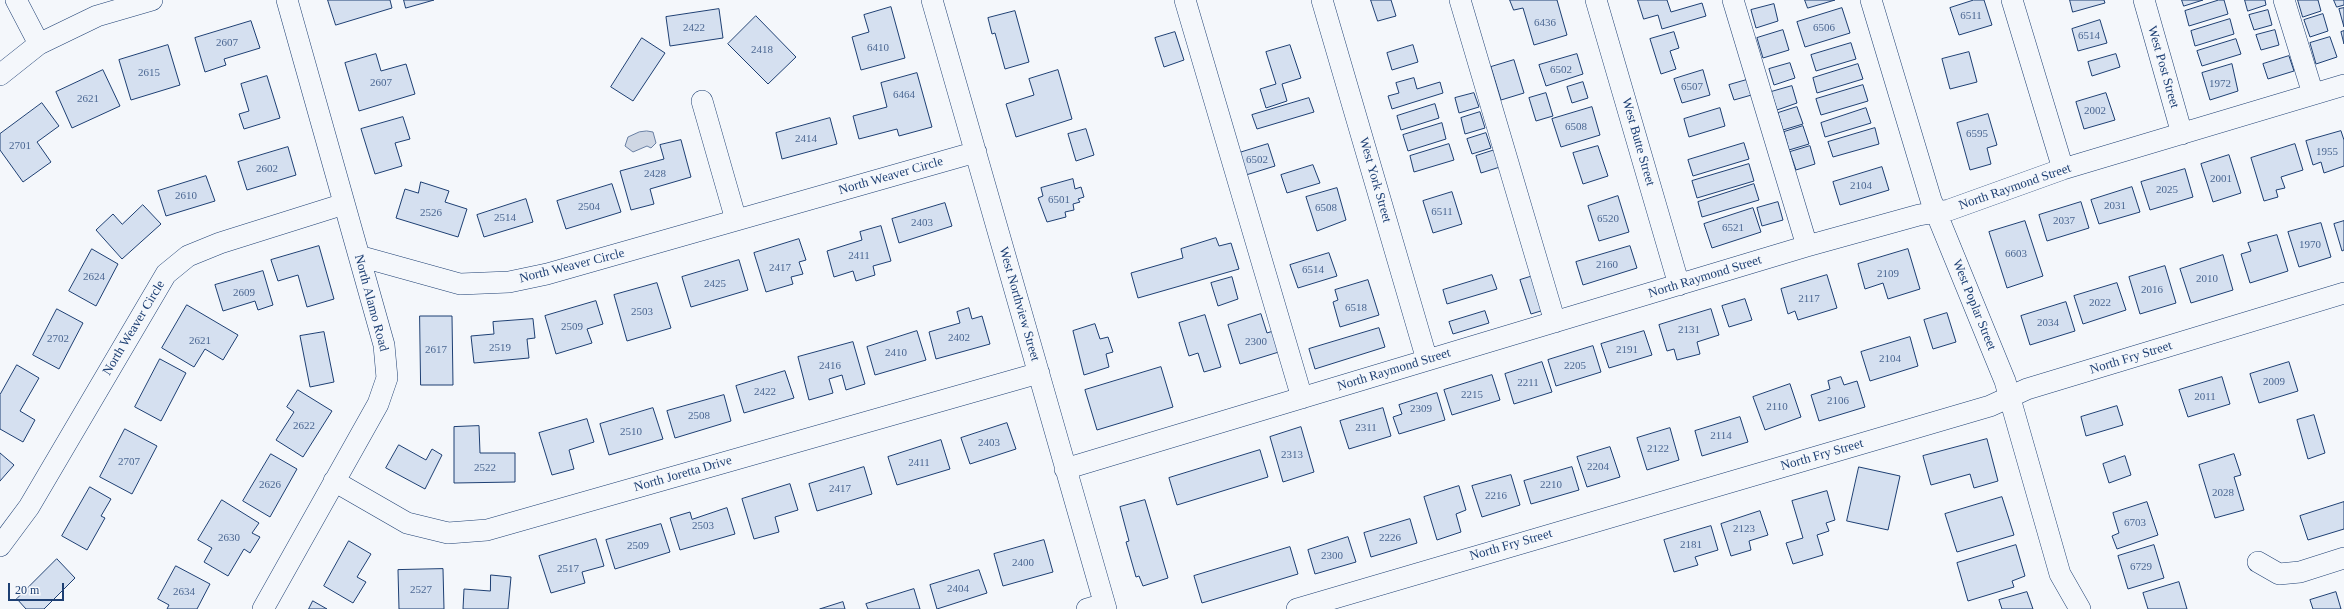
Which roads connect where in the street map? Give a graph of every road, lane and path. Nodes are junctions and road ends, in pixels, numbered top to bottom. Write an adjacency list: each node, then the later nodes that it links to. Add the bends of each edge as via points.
1 (16, 0): 14 (street)
2 (152, 0): 14 (street, via 97,16)
3 (287, 0): 22 (street, North Alamo Road)
4 (932, 0): 20 (street, West Northview Street)
5 (1184, 0): 33 (street)
6 (1322, 0): 30 (street, West York Street)
7 (1460, 0): 29 (street)
8 (1596, 0): 27 (street, West Butte Street)
9 (1733, 0): 25 (street)
10 (1871, 0): 23 (street, West Poplar Street)
11 (2012, 0): 21 (street)
12 (2144, 0): 19 (street, West Post Street)
13 (2284, 0): 17 (street)
14 (39, 44): 15 (street)
15 (0, 75)
16 (2344, 85): 17 (street, North Raymond Street)
17 (2313, 94): 19 (street, North Raymond Street)
18 (702, 101): 24 (street)
19 (2182, 134): 21 (street, North Raymond Street)
20 (976, 152): 24 (street, North Weaver Circle); 31 (street, West Northview Street)
21 (2063, 169): 23 (street, North Raymond Street, via 1949,210)
22 (344, 204): 26 (street, North Alamo Road); 36 (street, North Weaver Circle, via 220,242 188,256 166,274 28,507)
23 (1936, 212): 25 (street, North Raymond Street); 32 (street, West Poplar Street)
24 (736, 220): 26 (street, North Weaver Circle, via 548,274 509,282 460,284)
25 (1806, 246): 27 (street, North Raymond Street)
26 (359, 256): 35 (street, North Alamo Road, via 384,346 387,378 378,404)
27 (1679, 285): 29 (street, North Raymond Street)
28 (2344, 293): 32 (street, North Fry Street)
29 (1555, 322): 30 (street, North Raymond Street)
30 (1428, 360): 33 (street, North Raymond Street)
31 (1039, 373): 34 (street, West Northview Street); 35 (street, North Joretta Drive, via 487,530 448,533 407,523)
32 (2009, 396): 41 (street, North Fry Street, via 1982,408); 42 (street, West Poplar Street, via 2060,574)
33 (1302, 398): 34 (street, North Raymond Street)
34 (1065, 469): 39 (street, West Northview Street)
35 (334, 481): 40 (street, North Alamo Road)
36 (0, 546)
37 (2344, 558): 38 (street, via 2300,572 2279,574)
38 (2258, 562)
39 (1099, 607)
40 (264, 609)
41 (1297, 609)
42 (2080, 609)

